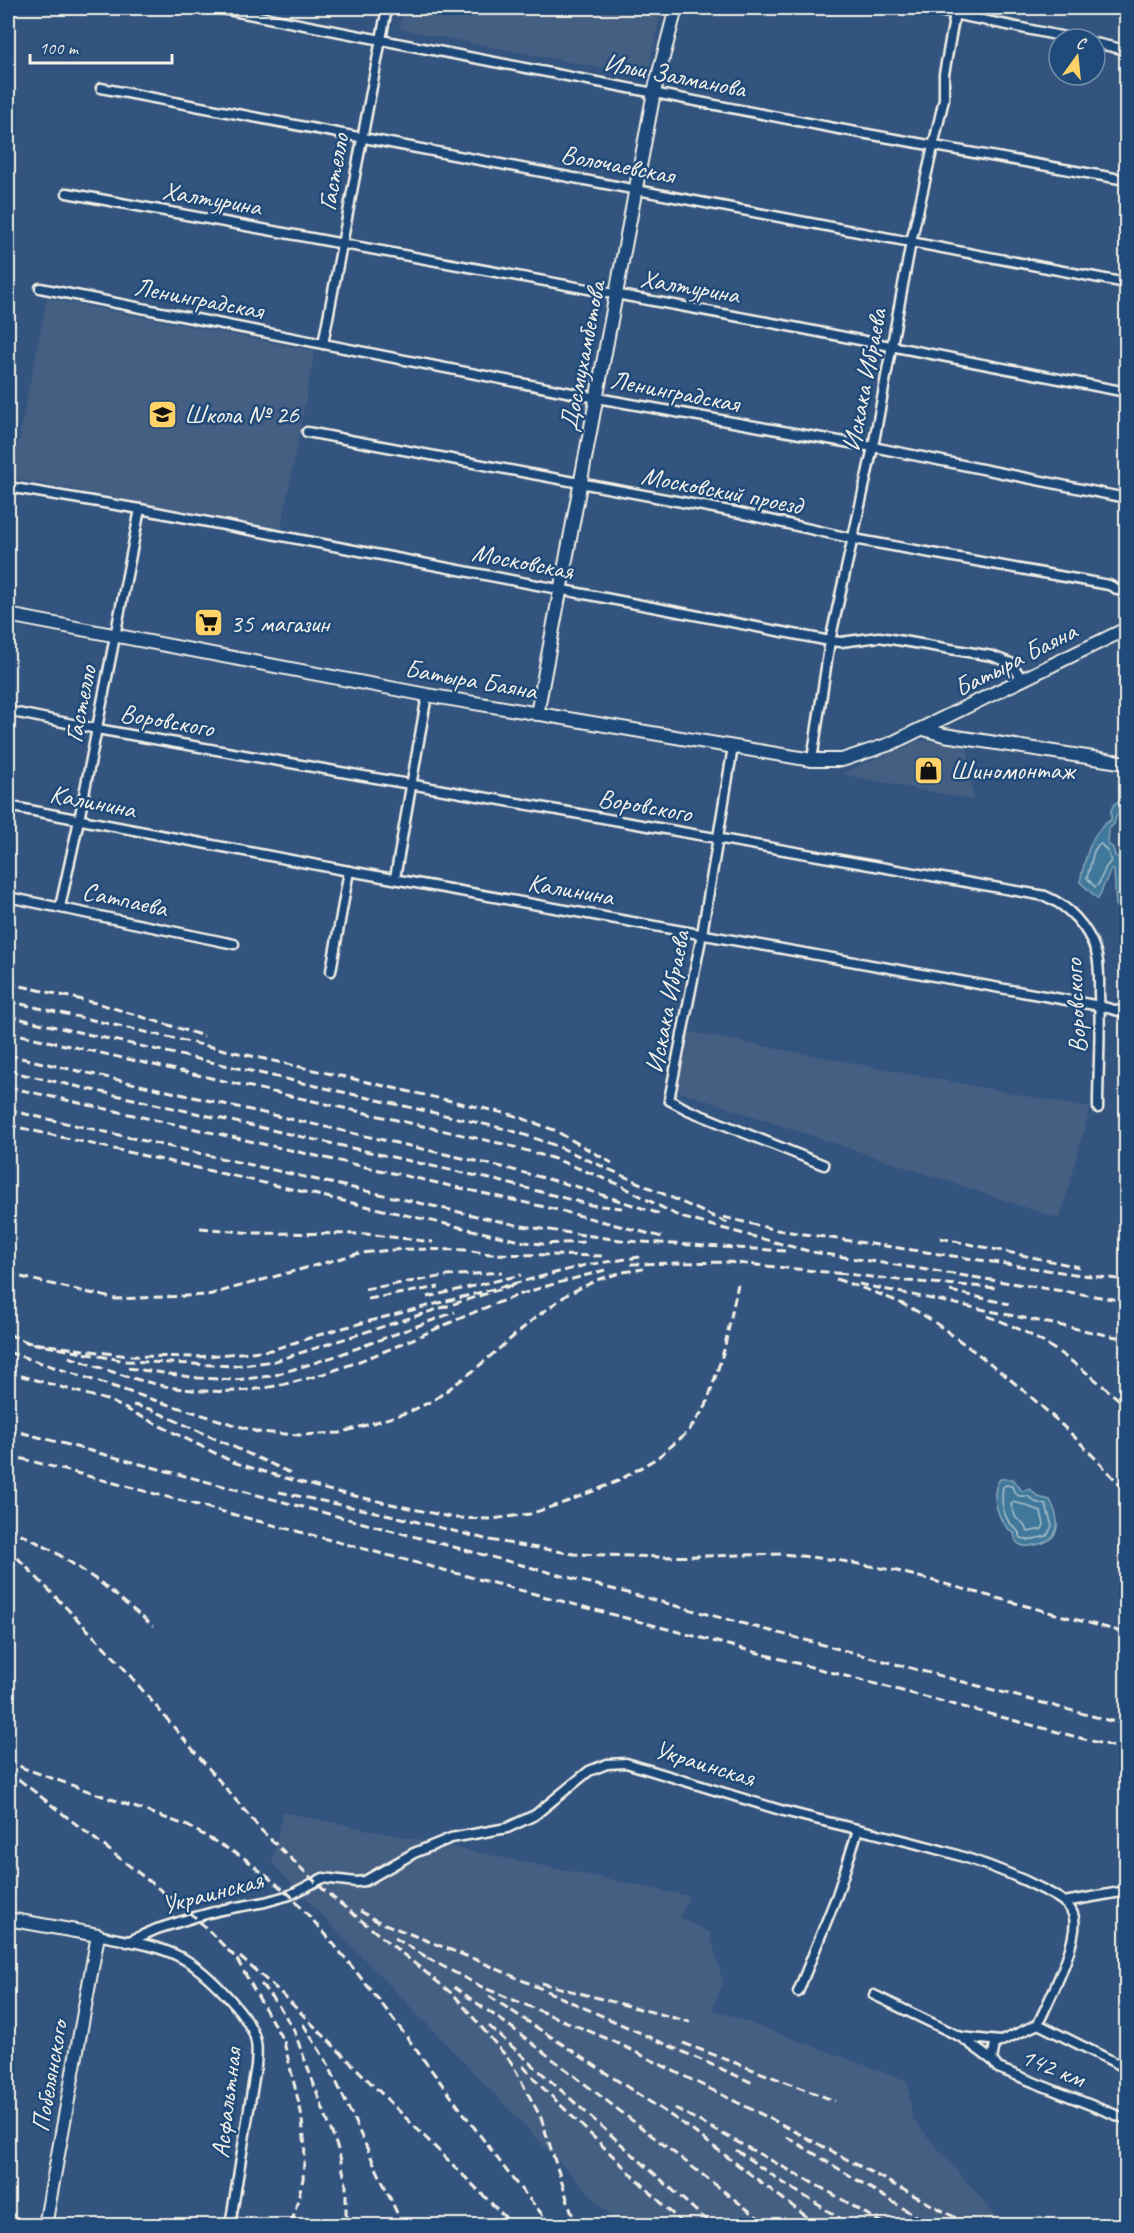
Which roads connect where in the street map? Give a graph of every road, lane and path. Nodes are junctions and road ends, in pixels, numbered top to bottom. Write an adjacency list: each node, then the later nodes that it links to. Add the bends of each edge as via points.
1 (217, 8): 7 (street, Ильи Залманова)
2 (387, 8): 7 (street, Гастелло)
3 (676, 8): 11 (street, Досмухамбетова)
4 (924, 8): 5 (street)
5 (956, 10): 6 (street); 13 (street, Искака Ибраева)
6 (1047, 32)
7 (379, 40): 11 (street, Ильи Залманова); 12 (street, Гастелло)
8 (1107, 46): 9 (street)
9 (1126, 50)
10 (101, 88): 12 (street, Волочаевская)
11 (654, 92): 13 (street, Ильи Залманова); 15 (street, Досмухамбетова)
12 (361, 137): 15 (street, Волочаевская); 18 (street, Гастелло)
13 (934, 145): 14 (street, Ильи Залманова); 17 (street, Искака Ибраева)
14 (1126, 180)
15 (636, 189): 17 (street, Волочаевская); 21 (street, Досмухамбетова)
16 (67, 193): 18 (street, Халтурина)
17 (911, 242): 19 (street, Волочаевская); 23 (street, Искака Ибраева)
18 (342, 244): 21 (street, Халтурина); 22 (street, Гастелло)
19 (1126, 283)
20 (40, 288): 22 (street, Ленинградская)
21 (616, 294): 23 (street, Халтурина); 25 (street, Досмухамбетова)
22 (323, 344): 25 (street, Ленинградская)
23 (891, 346): 24 (street, Халтурина); 27 (street, Искака Ибраева)
24 (1126, 392)
25 (597, 398): 27 (street, Ленинградская); 28 (street, Досмухамбетова)
26 (307, 432): 28 (street, Московский проезд)
27 (873, 447): 30 (street, Ленинградская); 32 (street, Искака Ибраева)
28 (581, 484): 32 (street, Московский проезд); 33 (street, Досмухамбетова)
29 (8, 487): 31 (street, Московская)
30 (1126, 498)
31 (140, 509): 33 (street, Московская); 37 (street, Гастелло)
32 (854, 538): 34 (street, Московский проезд, via 1109,585); 38 (street, Искака Ибраева)
33 (560, 590): 38 (street, Московская); 42 (street, Досмухамбетова)
34 (1126, 594)
35 (8, 615): 37 (street, Батыра Баяна)
36 (1126, 629): 39 (street, Батыра Баяна)
37 (114, 636): 40 (street, Батыра Баяна); 43 (street, Гастелло)
38 (830, 641): 39 (street, Московская, via 879,637 992,656 1011,663); 46 (street, Искака Ибраева)
39 (1022, 679): 44 (street, Батыра Баяна)
40 (427, 695): 42 (street, Батыра Баяна); 48 (street)
41 (8, 711): 43 (street, Воровского)
42 (537, 714): 45 (street, Батыра Баяна)
43 (97, 729): 48 (street, Воровского); 50 (street, Гастелло)
44 (924, 729): 46 (street, Батыра Баяна, via 856,757); 47 (street, Батыра Баяна)
45 (734, 747): 46 (street, Батыра Баяна); 51 (street, Искака Ибраева)
46 (812, 760)
47 (1126, 763)
48 (411, 784): 51 (street, Воровского); 53 (street)
49 (8, 806): 50 (street, Калинина)
50 (79, 820): 52 (street, Калинина); 55 (street, Гастелло)
51 (718, 839): 56 (street, Искака Ибраева); 59 (street, Воровского, via 1051,899 1067,909 1084,929 1095,951)
52 (349, 871): 53 (street, Калинина); 58 (street)
53 (395, 878): 56 (street, Калинина)
54 (8, 897): 55 (street, Сатпаева)
55 (60, 907): 57 (street, Сатпаева)
56 (702, 934): 59 (street, Калинина); 62 (street, Искака Ибраева, via 669,1100)
57 (234, 944)
58 (331, 971)
59 (1100, 1005): 60 (street, Калинина); 61 (street, Воровского)
60 (1126, 1012)
61 (1098, 1108)
62 (824, 1165)
63 (858, 1830): 65 (street, Украинская, via 988,1864); 68 (street, Украинская, via 626,1763 607,1764 589,1771 535,1815 507,1828 451,1838 414,1853 365,1881 323,1878 290,1895 195,1917); 69 (street)
64 (1126, 1891): 65 (street)
65 (1064, 1902): 71 (street, via 1074,1916 1073,1932 1062,1974)
66 (8, 1919): 67 (street)
67 (98, 1935): 68 (street, Асфальтная); 77 (street, Побелянского)
68 (128, 1942): 78 (street, Асфальтная, via 160,1949 192,1965 224,1992 252,2030 258,2053)
69 (798, 1992)
70 (874, 1995): 72 (street)
71 (1038, 2024): 73 (street, 142 км); 75 (street)
72 (961, 2037): 73 (street); 74 (street)
73 (1001, 2041): 74 (street, 142 км, via 995,2044)
74 (992, 2060): 76 (street, 142 км, via 998,2068)
75 (1126, 2068)
76 (1126, 2119)
77 (45, 2226)
78 (230, 2226)

